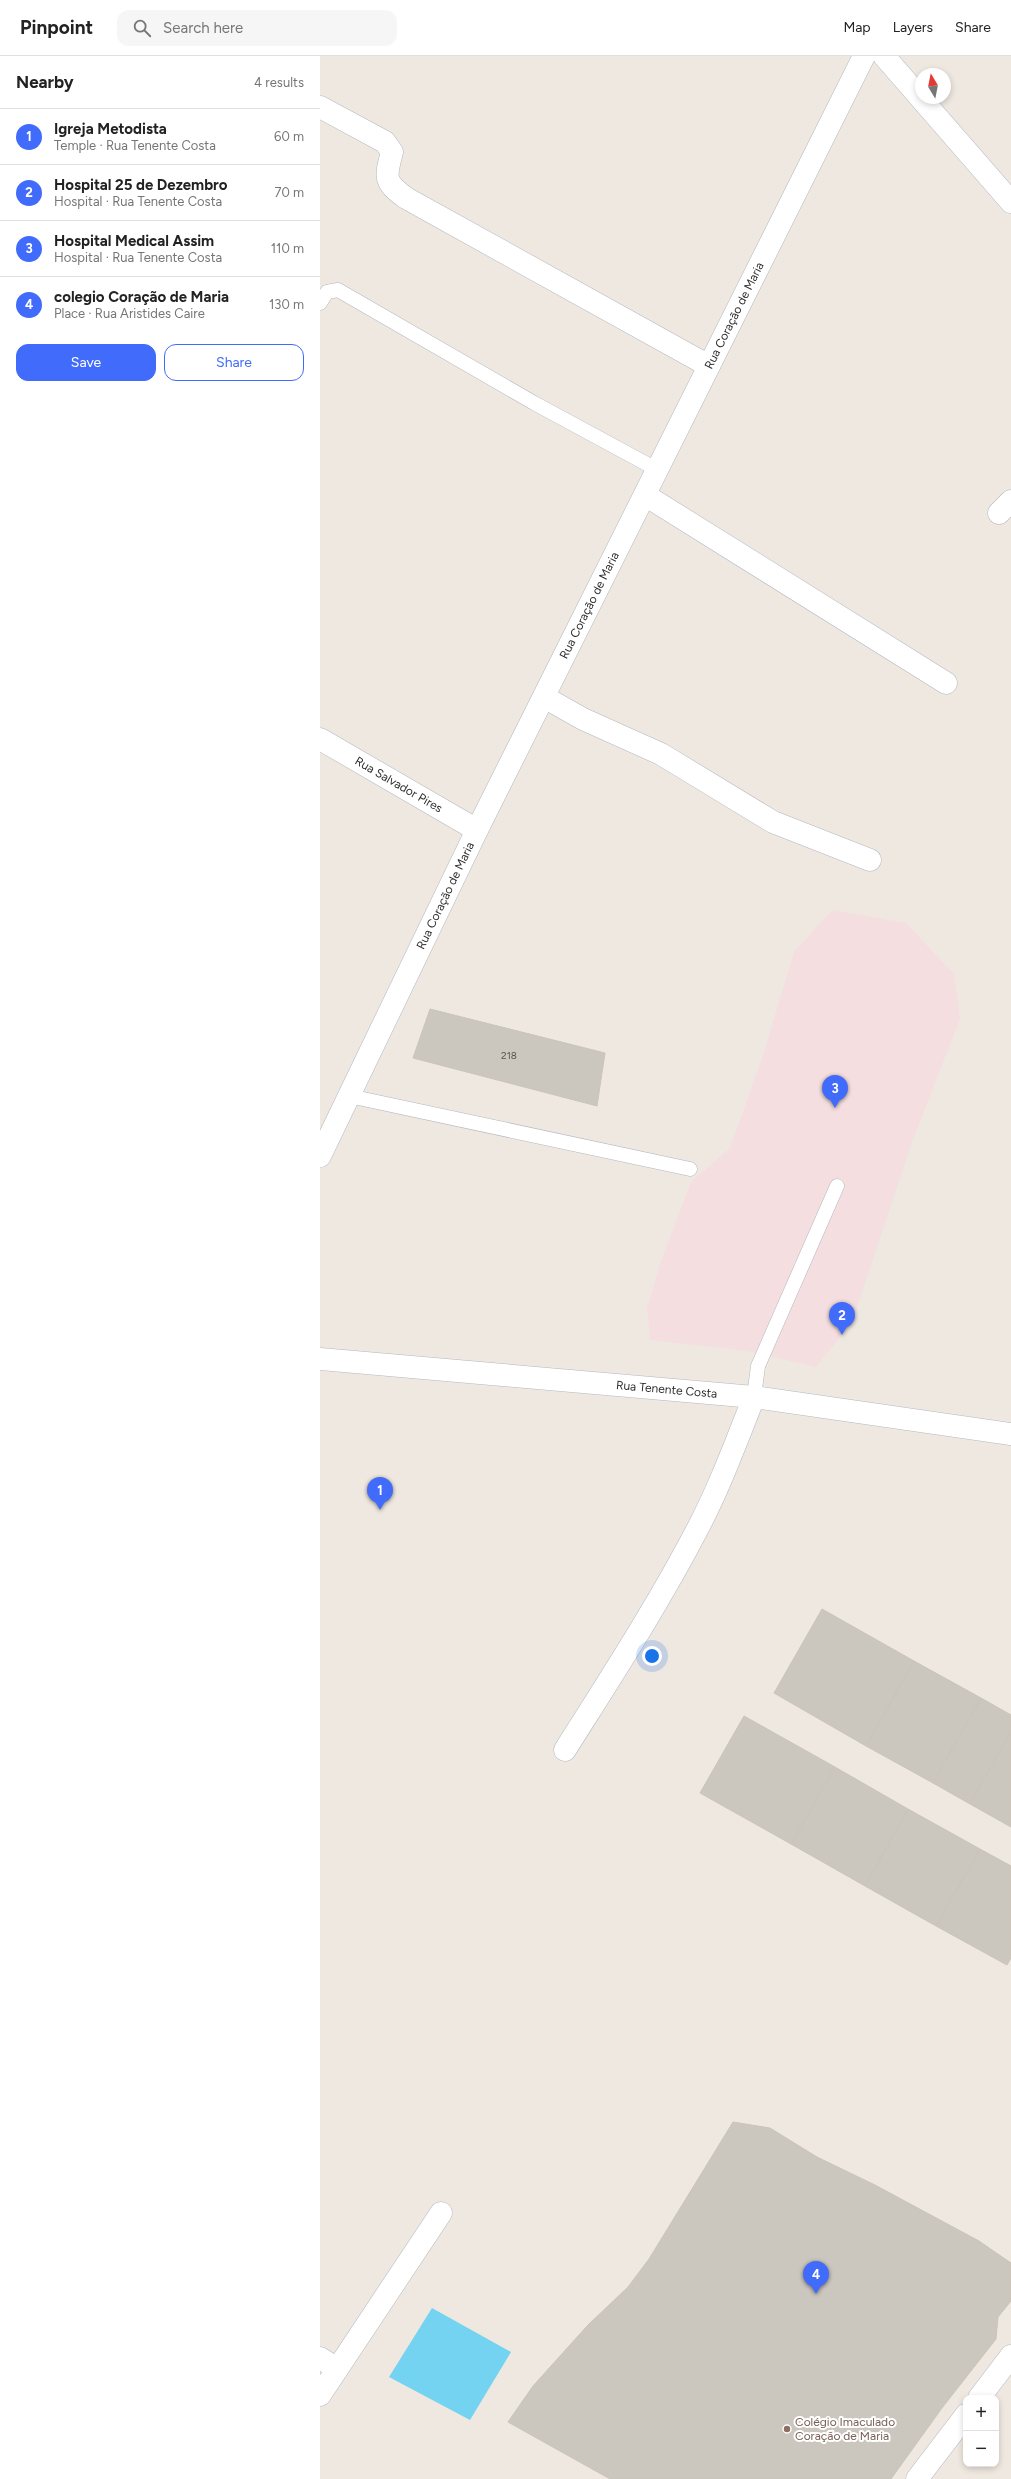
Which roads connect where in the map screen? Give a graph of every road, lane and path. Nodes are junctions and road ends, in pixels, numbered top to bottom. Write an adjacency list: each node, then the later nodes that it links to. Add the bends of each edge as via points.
1 (864, 56): 6 (street, Rua Coração de Maria)
2 (884, 56): 4 (street)
3 (320, 107): 6 (street, via 385,142 392,152 386,171 390,186 406,198)
4 (1011, 202)
5 (320, 303): 7 (lane, via 327,292 338,290 534,403)
6 (709, 366): 7 (street, Rua Coração de Maria)
7 (658, 470): 8 (street, Rua Coração de Maria)
8 (645, 495): 9 (street); 10 (street, Rua Coração de Maria)
9 (946, 683)
10 (544, 697): 12 (street, Rua Coração de Maria); 13 (street, via 583,719 661,754 773,822)
11 (320, 739): 12 (street, Rua Salvador Pires)
12 (478, 830): 14 (street, Rua Coração de Maria)
13 (870, 860)
14 (349, 1096): 15 (street, Rua Coração de Maria); 16 (lane)
15 (320, 1156)
16 (690, 1169)
17 (837, 1186): 19 (lane, via 758,1366)
18 (320, 1360): 19 (street, Rua Tenente Costa)
19 (754, 1397): 20 (street, Rua Tenente Costa); 21 (street, via 724,1475 698,1528 640,1633)
20 (1011, 1434)
21 (565, 1750)
22 (440, 2213): 24 (street)
23 (1011, 2356): 26 (street)
24 (328, 2363): 25 (street)
25 (320, 2395)
26 (981, 2395)
27 (963, 2419): 28 (street)
28 (917, 2479)

